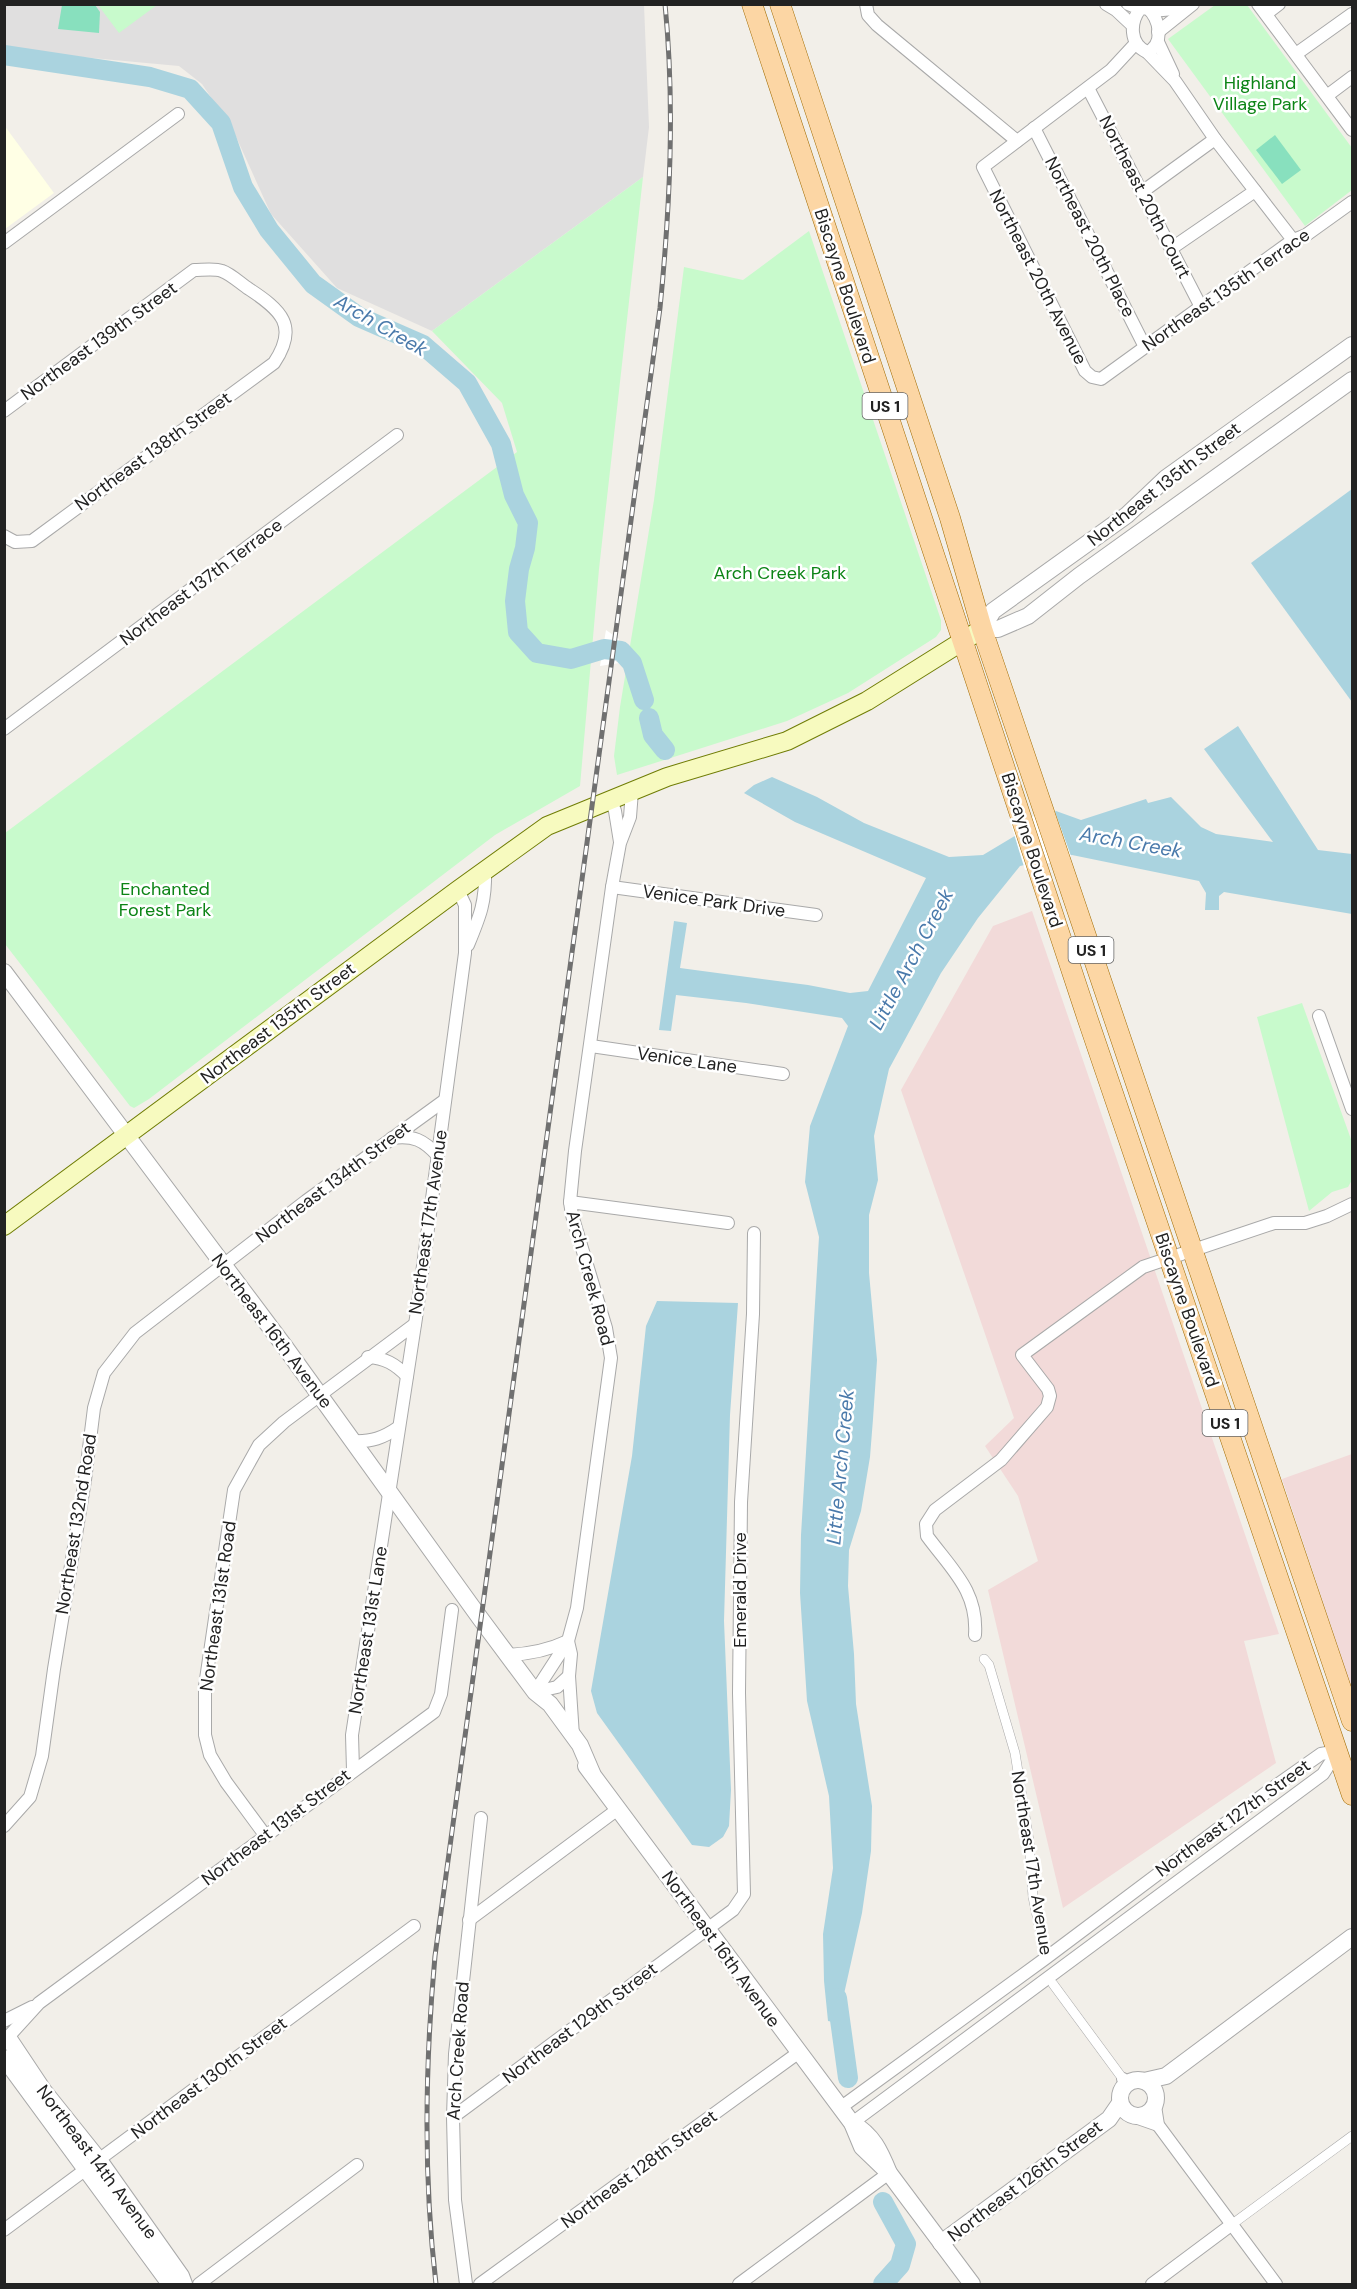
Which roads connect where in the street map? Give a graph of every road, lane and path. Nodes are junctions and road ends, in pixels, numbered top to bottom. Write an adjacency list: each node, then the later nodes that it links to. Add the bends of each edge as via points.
1 (752, 4): 24 (main road, Biscayne Boulevard / US 1)
2 (780, 4): 23 (main road, Biscayne Boulevard / US 1)
3 (866, 4): 22 (street, via 871,20)
4 (1106, 4): 10 (street)
5 (1279, 4): 8 (street)
6 (1190, 6): 7 (street); 11 (street)
7 (1140, 8): 10 (street); 11 (street, via 1154,13)
8 (1262, 10): 13 (street)
9 (1353, 14): 13 (street)
10 (1132, 25): 12 (street)
11 (1158, 37): 12 (street, via 1154,49); 15 (street)
12 (1142, 48): 15 (street); 16 (street)
13 (1296, 54): 17 (street)
14 (1353, 76): 17 (street)
15 (1174, 81): 21 (street)
16 (1088, 88): 19 (street); 26 (street, Northeast 20th Court)
17 (1328, 95): 20 (street)
18 (178, 114): 29 (street)
19 (1034, 128): 22 (street); 34 (street, Northeast 20th Place)
20 (1353, 130)
21 (1215, 139): 25 (street); 26 (street)
22 (1017, 141): 35 (street, Northeast 20th Avenue, via 983,167 1085,371)
23 (831, 162): 24 (main road); 37 (main road, Biscayne Boulevard / US 1)
24 (807, 170): 38 (main road, Biscayne Boulevard / US 1)
25 (1255, 191): 28 (street); 30 (street)
26 (1142, 192): 30 (street, Northeast 20th Court)
27 (1353, 202): 28 (street, Northeast 135th Terrace)
28 (1293, 240): 32 (street, Northeast 135th Terrace)
29 (4, 243)
30 (1172, 248): 32 (street, Northeast 20th Court)
31 (194, 270): 39 (street, Northeast 139th Street); 41 (street, Northeast 138th Street, via 222,270 273,305 287,332 274,363 32,541 15,542)
32 (1201, 307): 34 (street, Northeast 135th Terrace)
33 (1353, 345): 42 (street, Northeast 135th Street, via 1166,478 1127,515 993,611)
34 (1145, 347): 35 (street, Northeast 135th Terrace)
35 (1101, 379)
36 (1353, 380): 42 (street, Northeast 135th Street, via 1028,616 998,629)
37 (906, 386): 38 (main road); 42 (main road, Biscayne Boulevard / US 1)
38 (881, 395): 43 (main road, Biscayne Boulevard / US 1)
39 (4, 411)
40 (397, 435): 44 (street, Northeast 137th Terrace)
41 (4, 536)
42 (982, 628): 43 (main road, Northeast 135th Street); 69 (main road, Biscayne Boulevard / US 1)
43 (962, 642): 45 (main road, Northeast 135th Street, via 867,701 787,741); 70 (main road, Biscayne Boulevard / US 1)
44 (4, 729)
45 (667, 777): 46 (main road, Northeast 135th Street); 48 (main road, Northeast 135th Street, via 660,775 627,783 594,795 574,804)
46 (632, 791): 47 (main road, Northeast 135th Street); 49 (street, Arch Creek Road, via 630,817)
47 (610, 800): 48 (main road, Northeast 135th Street); 49 (street, Arch Creek Road)
48 (554, 824): 50 (main road, Northeast 135th Street)
49 (620, 843): 51 (street, Arch Creek Road)
50 (485, 870): 52 (main road, Northeast 135th Street); 54 (street, Northeast 17th Avenue, via 483,909)
51 (612, 887): 53 (street, Venice Park Drive); 57 (street, Arch Creek Road)
52 (458, 890): 54 (street, Northeast 17th Avenue, via 465,905); 61 (main road, Northeast 135th Street)
53 (816, 915)
54 (465, 951): 59 (street, Northeast 17th Avenue)
55 (4, 972): 61 (street, Northeast 16th Avenue)
56 (1319, 1016): 60 (street)
57 (591, 1046): 58 (street, Venice Lane); 64 (street, Arch Creek Road)
58 (783, 1074)
59 (445, 1100): 62 (street, Northeast 134th Street); 63 (street, Northeast 17th Avenue)
60 (1353, 1109)
61 (126, 1137): 67 (main road, Northeast 135th Street); 71 (street, Northeast 16th Avenue)
62 (391, 1138): 63 (street, via 415,1137); 71 (street, Northeast 134th Street)
63 (438, 1156): 72 (street, Northeast 17th Avenue)
64 (570, 1202): 66 (street); 81 (street, Arch Creek Road, via 606,1328 610,1358 577,1608)
65 (1353, 1204): 69 (street, via 1305,1223 1274,1223)
66 (728, 1223)
67 (4, 1226)
68 (754, 1233): 100 (street, Emerald Drive, via 741,1502 739,1693 745,1888 733,1910)
69 (1193, 1250): 70 (street); 87 (main road, Biscayne Boulevard / US 1)
70 (1169, 1257): 80 (street, via 1143,1267 1022,1355 1048,1389 1047,1407 1002,1460 935,1510 926,1524 927,1536 972,1599); 86 (main road, Biscayne Boulevard / US 1)
71 (223, 1266): 75 (street, Northeast 16th Avenue); 96 (street, Northeast 132nd Road, via 135,1333 104,1373 94,1408 42,1756 30,1797)
72 (415, 1324): 73 (street); 74 (street, Northeast 17th Avenue)
73 (368, 1358): 74 (street, via 391,1362); 75 (street)
74 (407, 1376): 76 (street, Northeast 17th Avenue)
75 (319, 1394): 77 (street, Northeast 16th Avenue); 97 (street, Northeast 131st Road, via 259,1445 234,1490 205,1686 205,1735 210,1755)
76 (399, 1427): 77 (street, via 380,1439); 78 (street, Northeast 17th Avenue)
77 (352, 1441): 78 (street, Northeast 16th Avenue)
78 (389, 1492): 82 (street, Northeast 16th Avenue); 91 (street, Northeast 131st Lane, via 352,1735)
79 (452, 1610): 91 (street, Northeast 131st Street, via 441,1694 434,1712)
80 (975, 1635)
81 (568, 1641): 82 (street); 84 (street, Arch Creek Road); 85 (street, Arch Creek Road)
82 (508, 1655): 85 (street, Northeast 16th Avenue)
83 (984, 1659): 102 (street, Northeast 17th Avenue, via 1015,1753)
84 (569, 1676): 85 (street, via 557,1687); 89 (street, Arch Creek Road)
85 (536, 1692): 89 (street, Northeast 16th Avenue); 92 (street, Northeast 16th Avenue, via 541,1710 571,1752)
86 (1318, 1697): 88 (main road, via 1337,1722 1346,1730); 90 (main road, Biscayne Boulevard / US 1)
87 (1353, 1721)
88 (1353, 1730)
89 (573, 1736): 92 (street, Northeast 16th Avenue)
90 (1346, 1755): 93 (main road, Biscayne Boulevard / US 1); 102 (street, Northeast 127th Street, via 1321,1754 1312,1760); 103 (street, Northeast 127th Street)
91 (353, 1770): 97 (street, Northeast 131st Street)
92 (592, 1773): 94 (street, Northeast 16th Avenue)
93 (1353, 1795)
94 (618, 1809): 98 (street); 100 (street, Northeast 16th Avenue)
95 (481, 1818): 98 (street, Arch Creek Road)
96 (4, 1826)
97 (265, 1835): 105 (street, Northeast 131st Street, via 36,2006)
98 (469, 1920): 115 (street, Arch Creek Road, via 455,2054)
99 (414, 1926): 119 (street, Northeast 130th Street)
100 (706, 1929): 107 (street, Northeast 16th Avenue); 115 (street, Northeast 129th Street)
101 (1353, 1937): 109 (street)
102 (1046, 1958): 103 (street, Northeast 17th Avenue); 104 (street, Northeast 127th Street)
103 (1051, 1980): 106 (street, Northeast 127th Street); 111 (street, Northeast 17th Avenue)
104 (945, 2031): 106 (street); 113 (street, Northeast 127th Street)
105 (6, 2033): 119 (street, Northeast 14th Avenue)
106 (956, 2046): 116 (street, Northeast 127th Street)
107 (798, 2053): 113 (street, Northeast 16th Avenue); 129 (street, Northeast 128th Street)
108 (4, 2058): 119 (street, Northeast 14th Avenue)
109 (1166, 2076): 110 (street); 112 (street)
110 (1144, 2080): 111 (street); 112 (street, via 1153,2087)
111 (1125, 2081): 114 (street, via 1122,2089)
112 (1156, 2102): 114 (street, via 1147,2114); 117 (street)
113 (840, 2108): 116 (street, Northeast 16th Avenue)
114 (1128, 2111): 117 (street); 124 (street, Northeast 126th Street, via 1120,2118 1109,2119)
115 (453, 2117): 128 (street, Arch Creek Road, via 455,2200)
116 (852, 2123): 121 (street, Northeast 16th Avenue, via 867,2132)
117 (1158, 2126): 122 (street)
118 (1353, 2136): 122 (street)
119 (92, 2165): 123 (street, Northeast 130th Street); 125 (street, Northeast 14th Avenue); 126 (street, Northeast 14th Avenue)
120 (357, 2165): 127 (street)
121 (889, 2173): 124 (street, Northeast 16th Avenue); 130 (street)
122 (1231, 2225): 132 (street); 133 (street)
123 (4, 2230)
124 (941, 2243): 131 (street, Northeast 16th Avenue)
125 (170, 2284)
126 (184, 2284)
127 (199, 2284)
128 (466, 2284)
129 (480, 2284)
130 (740, 2284)
131 (972, 2284)
132 (1152, 2284)
133 (1276, 2284)

